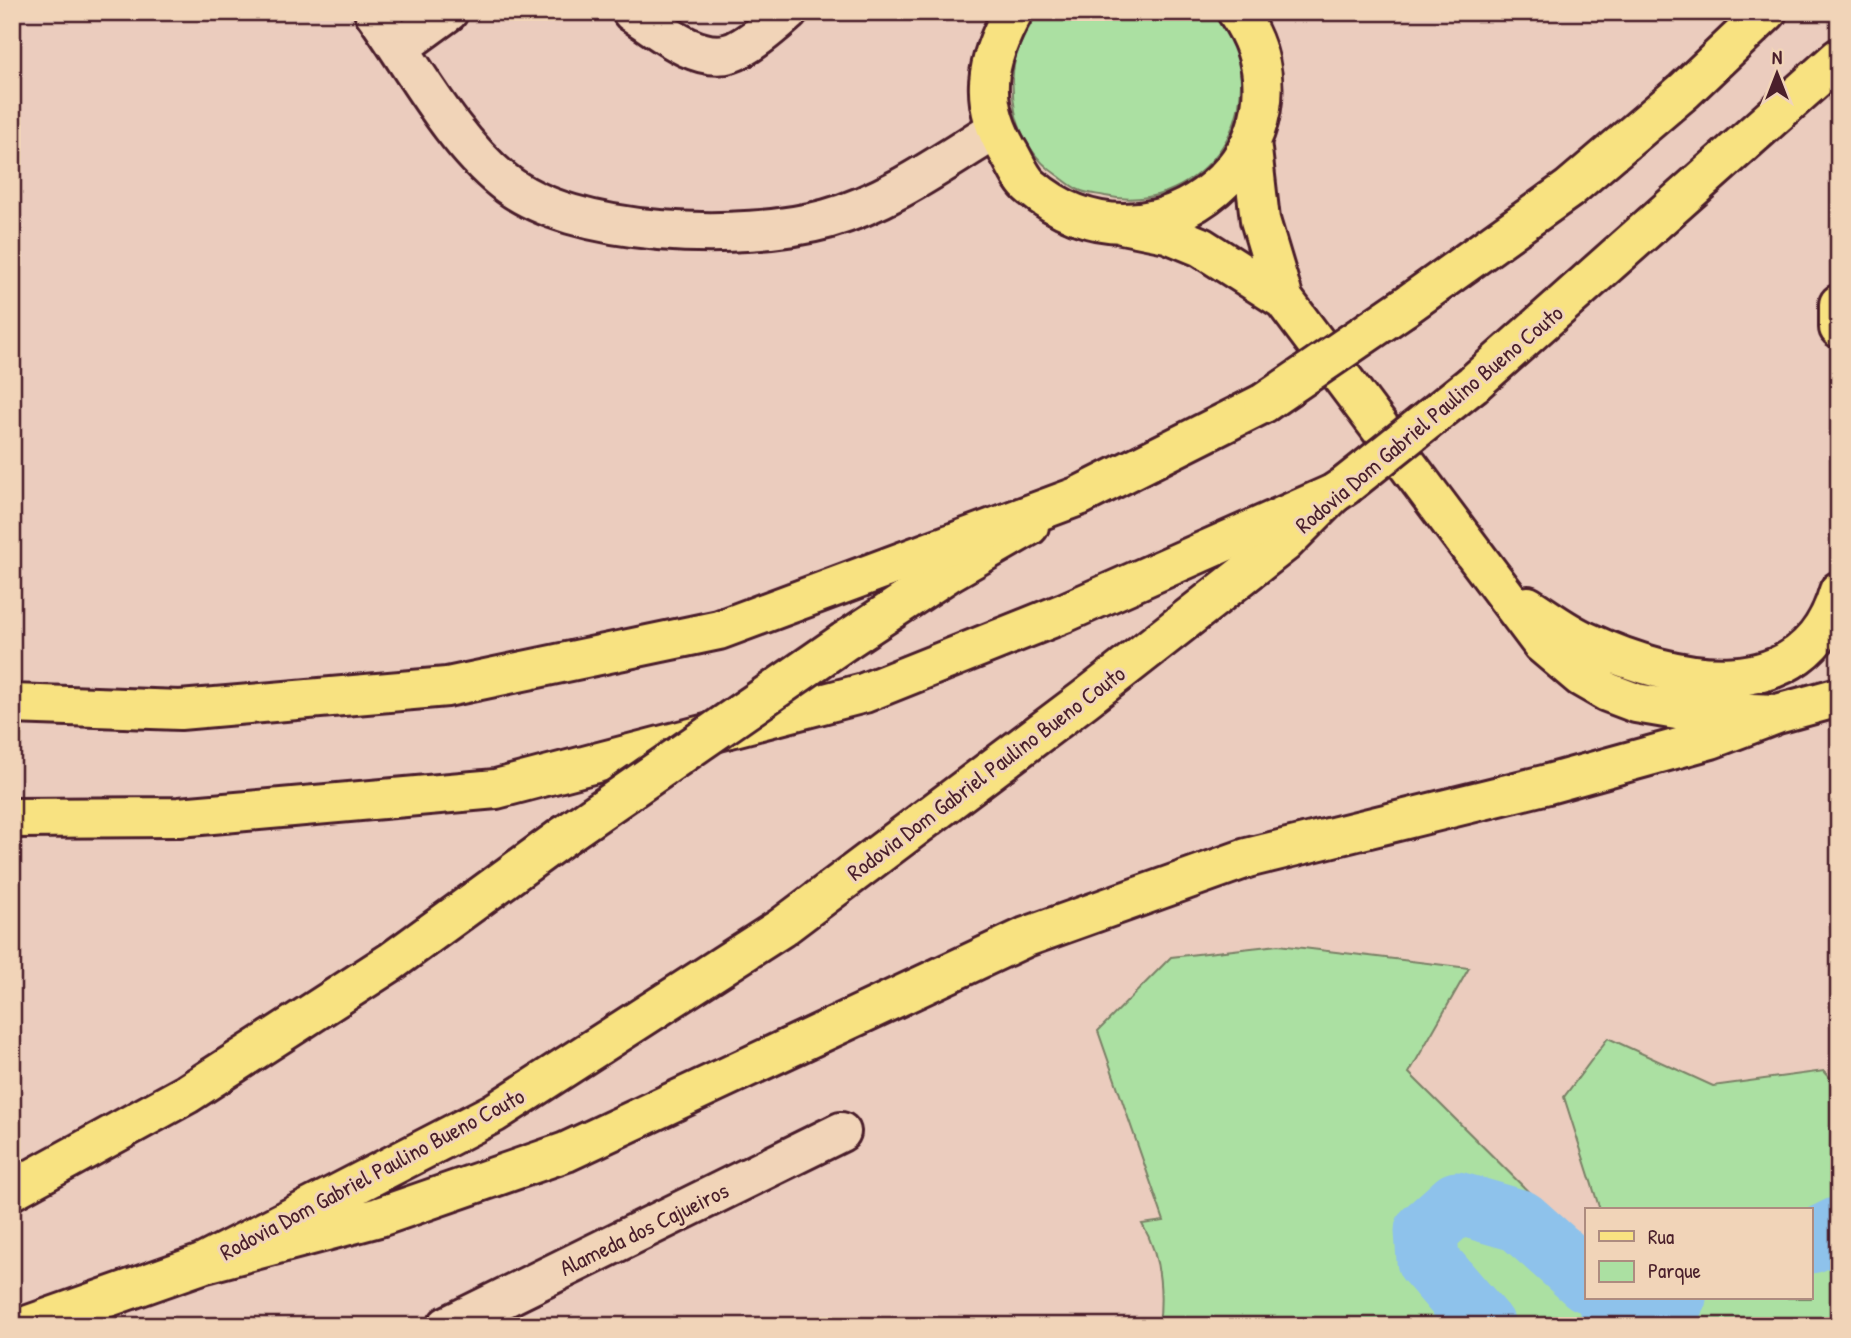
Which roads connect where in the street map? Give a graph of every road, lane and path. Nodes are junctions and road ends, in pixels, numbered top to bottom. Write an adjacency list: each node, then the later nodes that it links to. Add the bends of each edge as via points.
1 (374, 12): 8 (street)
2 (448, 12): 8 (street)
3 (632, 12): 4 (street, via 703,52 730,53)
4 (788, 12)
5 (1013, 12): 10 (main road, via 995,46 988,94)
6 (1237, 12): 11 (main road, via 1248,28 1260,65 1261,103)
7 (1767, 12): 17 (main road, bridge, via 1684,91 1569,188 1403,309 1264,403)
8 (400, 47): 10 (street, via 464,141 503,181 547,208 631,227 746,232 827,219 908,186)
9 (1839, 58): 16 (main road, Rodovia Dom Gabriel Paulino Bueno Couto, bridge, via 1473,384)
10 (995, 130): 12 (main road, via 1029,186 1072,214)
11 (1251, 141): 12 (main road, via 1230,176 1199,203 1163,219); 13 (main road, via 1260,220)
12 (1122, 224): 13 (main road, via 1167,233 1201,247)
13 (1284, 300): 18 (main road)
14 (1839, 304): 15 (main road)
15 (1839, 328)
16 (1339, 490): 23 (main road, via 1064,613 864,693 496,789 179,817); 26 (main road, Rodovia Dom Gabriel Paulino Bueno Couto, via 1284,543 1085,699 780,928 494,1113)
17 (1079, 496): 21 (main road, via 719,630 447,687 180,710); 25 (main road, bridge, via 951,571 845,641 391,962 187,1094)
18 (1501, 589): 19 (main road, via 1584,641 1633,662 1677,674 1720,678 1761,675 1792,659 1818,636); 22 (main road, via 1542,644 1606,692 1677,710)
19 (1839, 591)
20 (1839, 696): 22 (main road)
21 (12, 704)
22 (1777, 714): 26 (main road, via 1699,743 1234,863 1026,937 566,1152 379,1217)
23 (12, 818)
24 (841, 1132): 28 (street, Alameda dos Cajueiros)
25 (12, 1190)
26 (202, 1264): 27 (main road, Rodovia Dom Gabriel Paulino Bueno Couto)
27 (26, 1326)
28 (447, 1326)

